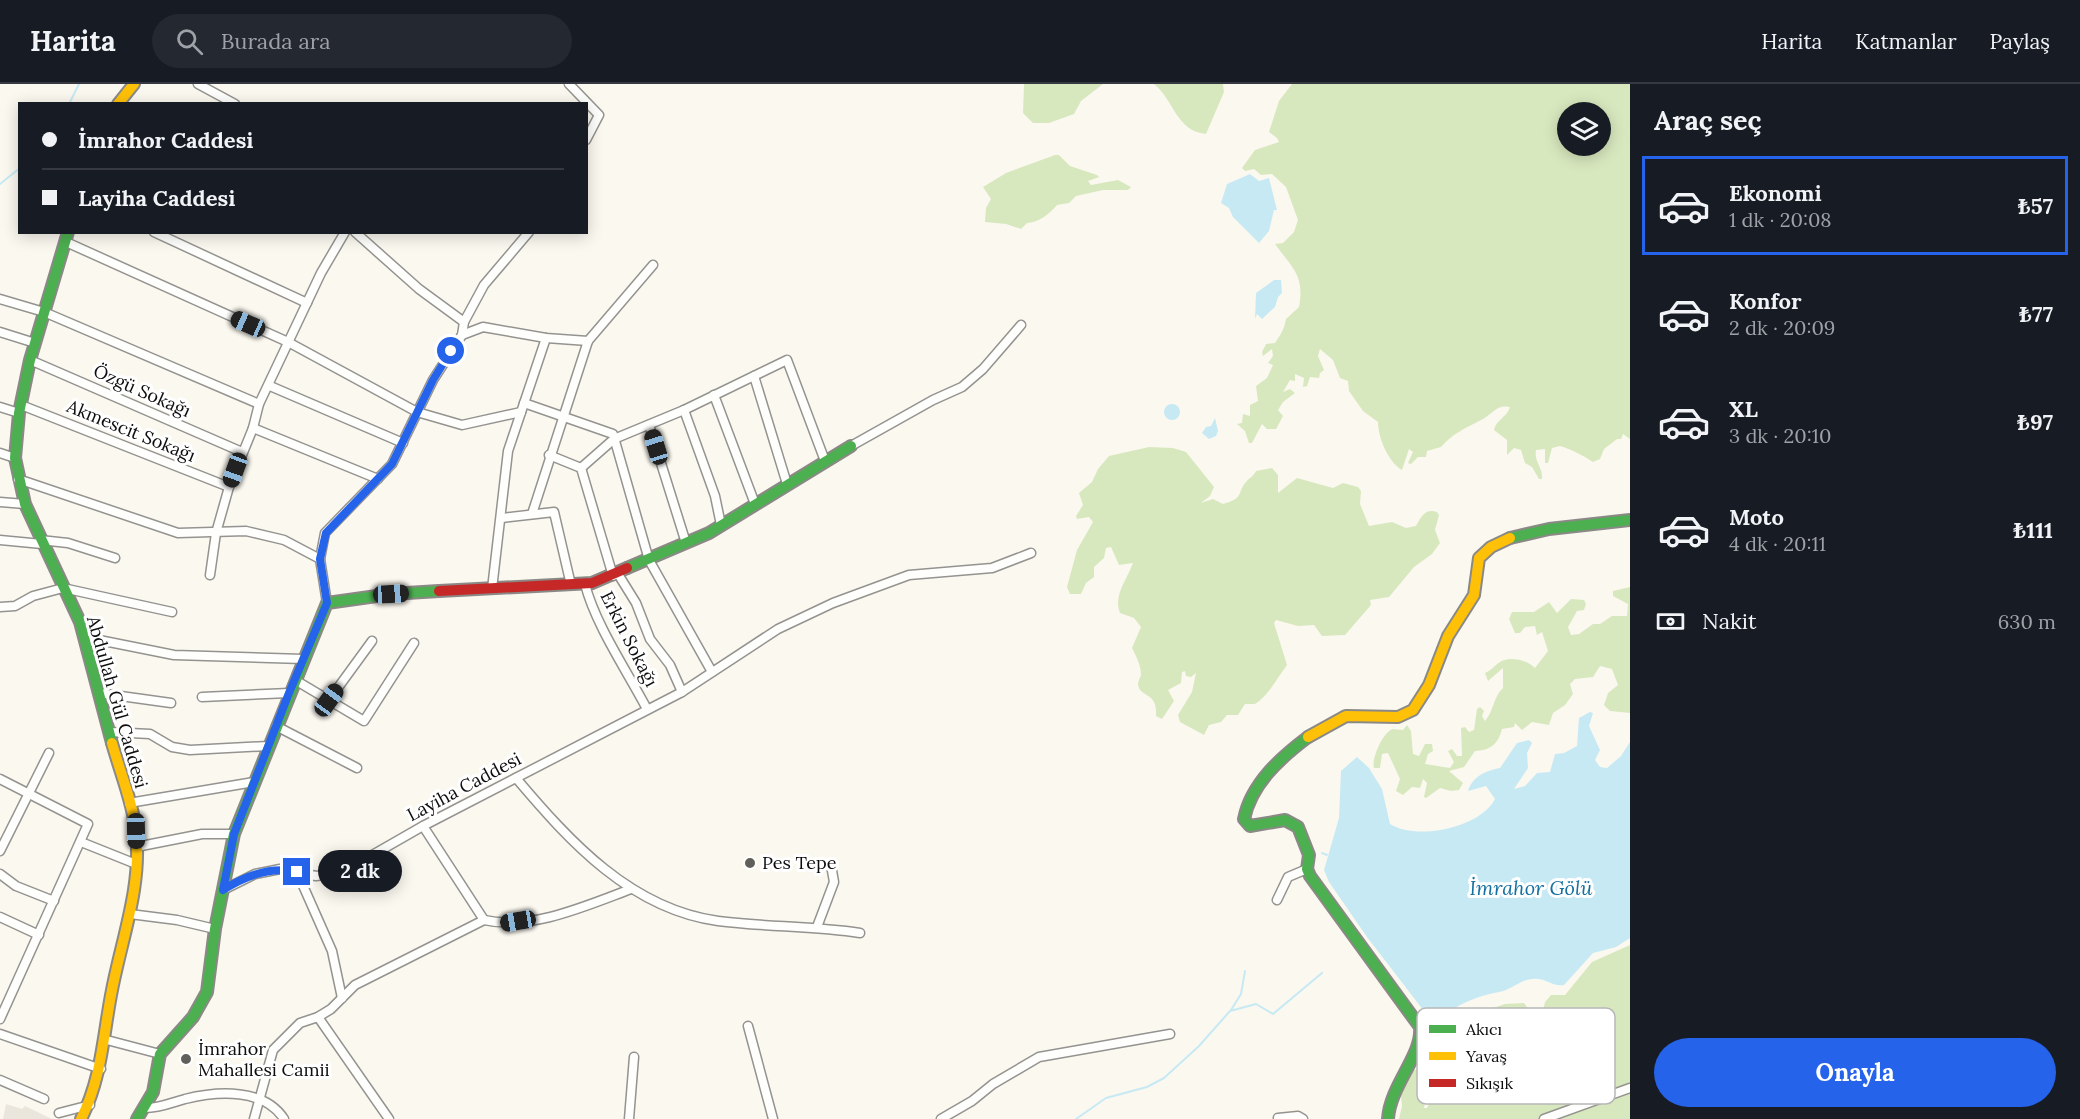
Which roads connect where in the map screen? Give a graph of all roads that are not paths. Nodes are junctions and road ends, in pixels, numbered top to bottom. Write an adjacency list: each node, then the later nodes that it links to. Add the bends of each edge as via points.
1 (134, 84): 4 (street)
2 (198, 84): 5 (street)
3 (569, 84): 6 (street)
4 (120, 102)
5 (231, 102)
6 (586, 102)
7 (588, 104): 8 (street, via 599,115)
8 (588, 136)
9 (158, 234): 16 (street)
10 (344, 234): 16 (street)
11 (357, 234): 18 (street, via 419,289)
12 (527, 234): 18 (street, via 484,285)
13 (67, 237): 17 (street, Abdullah Gül Caddesi); 24 (street)
14 (653, 265): 23 (street)
15 (0, 299): 17 (street)
16 (307, 303): 24 (street)
17 (44, 312): 25 (street, Abdullah Gül Caddesi); 30 (street)
18 (464, 322): 21 (street)
19 (1021, 326): 41 (street, via 962,387)
20 (0, 332): 25 (street)
21 (462, 335): 22 (street, via 483,327); 35 (street)
22 (546, 338): 23 (street); 32 (street)
23 (588, 341): 36 (street)
24 (288, 342): 28 (street); 35 (street)
25 (35, 343): 26 (street, Abdullah Gül Caddesi)
26 (30, 360): 33 (street, Abdullah Gül Caddesi); 42 (street, Özgü Sokağı)
27 (754, 376): 29 (street); 46 (street, via 787,360); 50 (street)
28 (270, 386): 30 (street); 40 (street)
29 (714, 395): 34 (street); 54 (street)
30 (259, 404): 38 (street)
31 (0, 407): 33 (street, Akmescit Sokağı)
32 (523, 408): 35 (street, via 462,425); 36 (street); 56 (street, via 508,451)
33 (20, 409): 45 (street, Abdullah Gül Caddesi); 51 (street, Akmescit Sokağı)
34 (684, 410): 37 (street); 58 (street, via 715,496)
35 (417, 412): 40 (street)
36 (563, 416): 39 (street, via 613,434); 44 (street)
37 (649, 425): 39 (street); 62 (street)
38 (253, 428): 42 (street); 49 (street)
39 (614, 439): 47 (street); 66 (street)
40 (403, 442): 49 (street, via 392,464)
41 (851, 446): 46 (street)
42 (242, 452): 51 (street)
43 (0, 453): 45 (street)
44 (549, 455): 47 (street); 55 (street)
45 (15, 458): 48 (street, Abdullah Gül Caddesi)
46 (825, 461): 50 (street)
47 (581, 468): 68 (street)
48 (18, 478): 53 (street, Abdullah Gül Caddesi); 59 (street, via 178,533)
49 (378, 479): 65 (street, via 326,533)
50 (787, 484): 54 (street)
51 (229, 487): 59 (street)
52 (0, 502): 53 (street)
53 (25, 504): 61 (street, Abdullah Gül Caddesi)
54 (755, 504): 58 (street)
55 (532, 514): 56 (street); 70 (street, via 554,512)
56 (502, 518): 72 (street)
57 (1630, 520): 106 (street, via 1534,531 1491,547 1479,558 1474,596 1448,637 1420,703 1402,716 1358,715 1335,720 1310,735 1257,786 1245,808 1246,823 1255,827 1285,820 1298,827 1309,855)
58 (721, 525): 62 (street)
59 (216, 533): 65 (street, via 246,531 284,540); 67 (street)
60 (0, 540): 61 (street)
61 (41, 542): 64 (street, via 68,543); 71 (street, Abdullah Gül Caddesi)
62 (686, 543): 66 (street)
63 (1031, 553): 80 (street, Layiha Caddesi, via 992,568 909,575 879,584 778,629)
64 (115, 558)
65 (320, 559): 73 (street)
66 (649, 560): 68 (street); 80 (street)
67 (210, 575)
68 (615, 575): 69 (street); 82 (street, via 636,603 650,639 670,665)
69 (585, 584): 70 (street); 88 (street, Erkin Sokağı, via 591,610)
70 (571, 585): 72 (street)
71 (63, 588): 74 (street, via 33,596 15,606); 75 (street); 76 (street, Abdullah Gül Caddesi)
72 (492, 589): 73 (street, via 391,594)
73 (327, 603): 79 (street)
74 (0, 607)
75 (172, 612)
76 (84, 637): 79 (street, via 174,656); 83 (street, Abdullah Gül Caddesi)
77 (372, 641): 86 (street)
78 (414, 643): 86 (street, via 364,721)
79 (303, 659): 81 (street)
80 (712, 672): 82 (street, Layiha Caddesi)
81 (295, 680): 84 (street); 86 (street)
82 (682, 692): 88 (street, Layiha Caddesi)
83 (99, 693): 87 (street); 90 (street, Abdullah Gül Caddesi)
84 (289, 693): 85 (street); 89 (street)
85 (202, 697)
86 (329, 700)
87 (171, 703)
88 (647, 709): 94 (street, Layiha Caddesi)
89 (276, 726): 91 (street); 93 (street)
90 (110, 732): 91 (street, via 150,734 172,747 190,750); 98 (street, Abdullah Gül Caddesi)
91 (268, 746): 96 (street)
92 (49, 753): 97 (street)
93 (357, 768)
94 (516, 778): 99 (street, Layiha Caddesi); 109 (street, via 586,854)
95 (0, 779): 97 (street)
96 (254, 782): 98 (street); 100 (street)
97 (30, 793): 101 (street, via 88,824); 103 (street)
98 (129, 803): 102 (street, Abdullah Gül Caddesi)
99 (423, 826): 107 (street, Layiha Caddesi, via 341,873 316,876); 115 (street)
100 (234, 834): 102 (street, via 202,834); 110 (street)
101 (81, 842): 104 (street); 112 (street)
102 (136, 847): 104 (street, Abdullah Gül Caddesi)
103 (0, 851)
104 (136, 864): 113 (street, Abdullah Gül Caddesi)
105 (831, 865): 116 (street, via 834,882)
106 (1307, 869): 111 (street, via 1288,877); 124 (street)
107 (297, 872): 110 (street, Layiha Caddesi, via 280,869 255,874); 120 (street, via 332,951)
108 (0, 874): 112 (street, via 16,886)
109 (632, 889): 115 (street, via 565,914 502,924); 116 (street, via 680,913 718,921)
110 (223, 890): 117 (street)
111 (1277, 900)
112 (54, 901): 119 (street)
113 (129, 914): 117 (street); 127 (street, Abdullah Gül Caddesi)
114 (0, 917): 119 (street)
115 (484, 920): 120 (street, via 355,985)
116 (818, 927): 118 (street)
117 (215, 929): 129 (street, via 207,992 193,1017)
118 (860, 933)
119 (39, 934): 122 (street)
120 (342, 998): 121 (street)
121 (318, 1017): 135 (street, via 300,1023 273,1050); 148 (street)
122 (0, 1019)
123 (748, 1026): 150 (street)
124 (1417, 1026)
125 (0, 1034): 131 (street)
126 (1170, 1034): 151 (street, via 1039,1057)
127 (103, 1039): 129 (street); 131 (street, Abdullah Gül Caddesi)
128 (1417, 1049): 153 (street, via 1392,1090)
129 (160, 1054): 139 (street, via 153,1092)
130 (634, 1057): 149 (street)
131 (101, 1069): 138 (street, Abdullah Gül Caddesi)
132 (0, 1080): 136 (street)
133 (1630, 1088): 134 (street)
134 (1615, 1093)
135 (258, 1097): 140 (street, via 220,1094 185,1099); 146 (street); 147 (street)
136 (44, 1099)
137 (1586, 1104): 154 (street)
138 (90, 1105): 141 (street); 143 (street, Abdullah Gül Caddesi)
139 (145, 1108): 140 (street); 144 (street)
140 (161, 1108): 145 (street)
141 (59, 1113)
142 (1278, 1118): 152 (street)
143 (81, 1119)
144 (137, 1119)
145 (159, 1119)
146 (254, 1119)
147 (284, 1119)
148 (389, 1119)
149 (629, 1119)
150 (772, 1119)
151 (941, 1119)
152 (1302, 1119)
153 (1388, 1119)
154 (1544, 1119)

